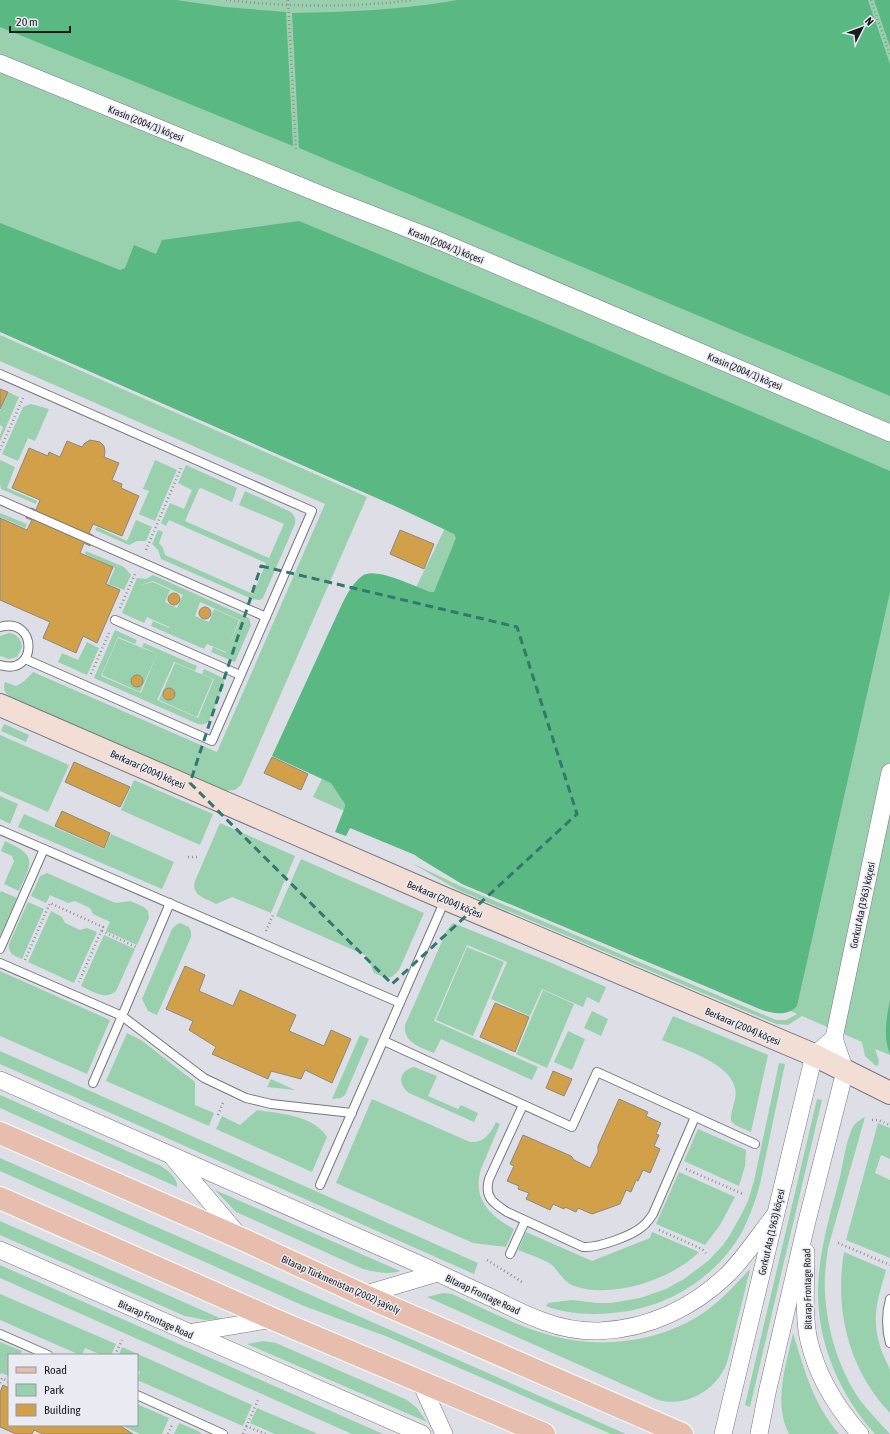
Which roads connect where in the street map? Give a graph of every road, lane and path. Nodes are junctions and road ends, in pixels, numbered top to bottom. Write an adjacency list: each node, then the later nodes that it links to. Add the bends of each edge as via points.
1 (226, 0): 5 (path)
2 (288, 0): 5 (path)
3 (413, 0): 5 (path, via 333,6)
4 (871, 0): 6 (path)
5 (288, 6): 8 (path)
6 (890, 55)
7 (0, 63): 11 (street, Krasin (2004/1) köçesi, via 442,242)
8 (296, 150)
9 (0, 374): 10 (lane)
10 (28, 386): 12 (path); 14 (lane, via 312,511)
11 (890, 433)
12 (0, 450)
13 (0, 500): 14 (lane)
14 (266, 617): 19 (lane)
15 (115, 620): 19 (lane)
16 (0, 627): 17 (lane, via 13,626 24,632 29,644)
17 (25, 659): 18 (lane, via 9,667); 19 (lane, via 212,741)
18 (0, 665)
19 (240, 675)
20 (0, 704): 26 (street, Berkarar (2004) köçesi)
21 (890, 772): 36 (street, Gorkut Ata (1963) köçesi)
22 (0, 830): 23 (lane)
23 (44, 849): 27 (lane); 29 (lane)
24 (188, 857): 25 (path)
25 (199, 857)
26 (446, 900): 34 (lane); 38 (street, Berkarar (2004) köçesi)
27 (170, 903): 30 (lane); 34 (lane)
28 (102, 931): 30 (path); 32 (path, via 103,927 50,903); 33 (path)
29 (0, 949)
30 (149, 953): 35 (lane)
31 (0, 963): 32 (lane)
32 (20, 972): 33 (lane)
33 (73, 995): 35 (lane)
34 (400, 1003): 37 (lane)
35 (122, 1016): 41 (lane); 44 (lane, via 204,1078 246,1098 271,1104)
36 (834, 1038): 38 (street); 39 (street)
37 (384, 1041): 43 (lane); 44 (lane)
38 (814, 1055): 39 (street, Berkarar (2004) köçesi); 55 (street, Gorkut Ata (1963) köçesi)
39 (845, 1071): 42 (street, Berkarar (2004) köçesi); 58 (street)
40 (0, 1080): 50 (street, Bitarap Frontage Road)
41 (93, 1083)
42 (890, 1093)
43 (523, 1105): 45 (lane, via 572,1127 597,1072); 56 (lane, via 489,1179 487,1192 497,1206)
44 (352, 1113): 52 (lane)
45 (695, 1117): 49 (lane); 51 (lane)
46 (872, 1120): 47 (path)
47 (890, 1125)
48 (0, 1133): 59 (main road, Bitarap Türkmenistan (2002) şaýoly)
49 (755, 1144)
50 (171, 1155): 59 (street, Bitarap Frontage Road); 66 (street, Bitarap Frontage Road)
51 (675, 1164): 53 (path); 57 (lane)
52 (320, 1185)
53 (743, 1194)
54 (0, 1198): 70 (main road)
55 (774, 1216): 66 (street, Bitarap Frontage Road, via 729,1273 703,1295 666,1316 623,1328 582,1331 552,1325); 90 (street, Gorkut Ata (1963) köçesi)
56 (525, 1221): 57 (lane, via 576,1245 591,1248 633,1232); 63 (lane)
57 (648, 1221): 62 (path, via 654,1228)
58 (806, 1225): 91 (street); 92 (street, Bitarap Frontage Road, via 806,1319 809,1340 816,1364 825,1382 836,1402)
59 (242, 1240): 68 (main road, Bitarap Türkmenistan (2002) şaýoly)
60 (838, 1243): 65 (path)
61 (0, 1250): 71 (street, Bitarap Frontage Road)
62 (706, 1253)
63 (510, 1254)
64 (487, 1260): 67 (path)
65 (890, 1265)
66 (437, 1273): 68 (street)
67 (522, 1282)
68 (363, 1295): 89 (main road, Bitarap Türkmenistan (2002) şaýoly)
69 (890, 1299): 74 (lane, via 887,1313)
70 (273, 1319): 71 (street); 78 (main road)
71 (189, 1333): 86 (street, Bitarap Frontage Road)
72 (0, 1334): 75 (lane)
73 (122, 1340): 76 (path)
74 (890, 1343)
75 (46, 1354)
76 (115, 1354)
77 (8, 1381): 79 (path, via 2,1378)
78 (420, 1381): 87 (street); 88 (main road)
79 (0, 1384)
80 (138, 1394): 83 (lane)
81 (258, 1400): 82 (path)
82 (246, 1426): 84 (path); 85 (path)
83 (223, 1434)
84 (243, 1434)
85 (266, 1434)
86 (422, 1434)
87 (444, 1434)
88 (544, 1434)
89 (682, 1434)
90 (723, 1434)
91 (759, 1434)
92 (860, 1434)

